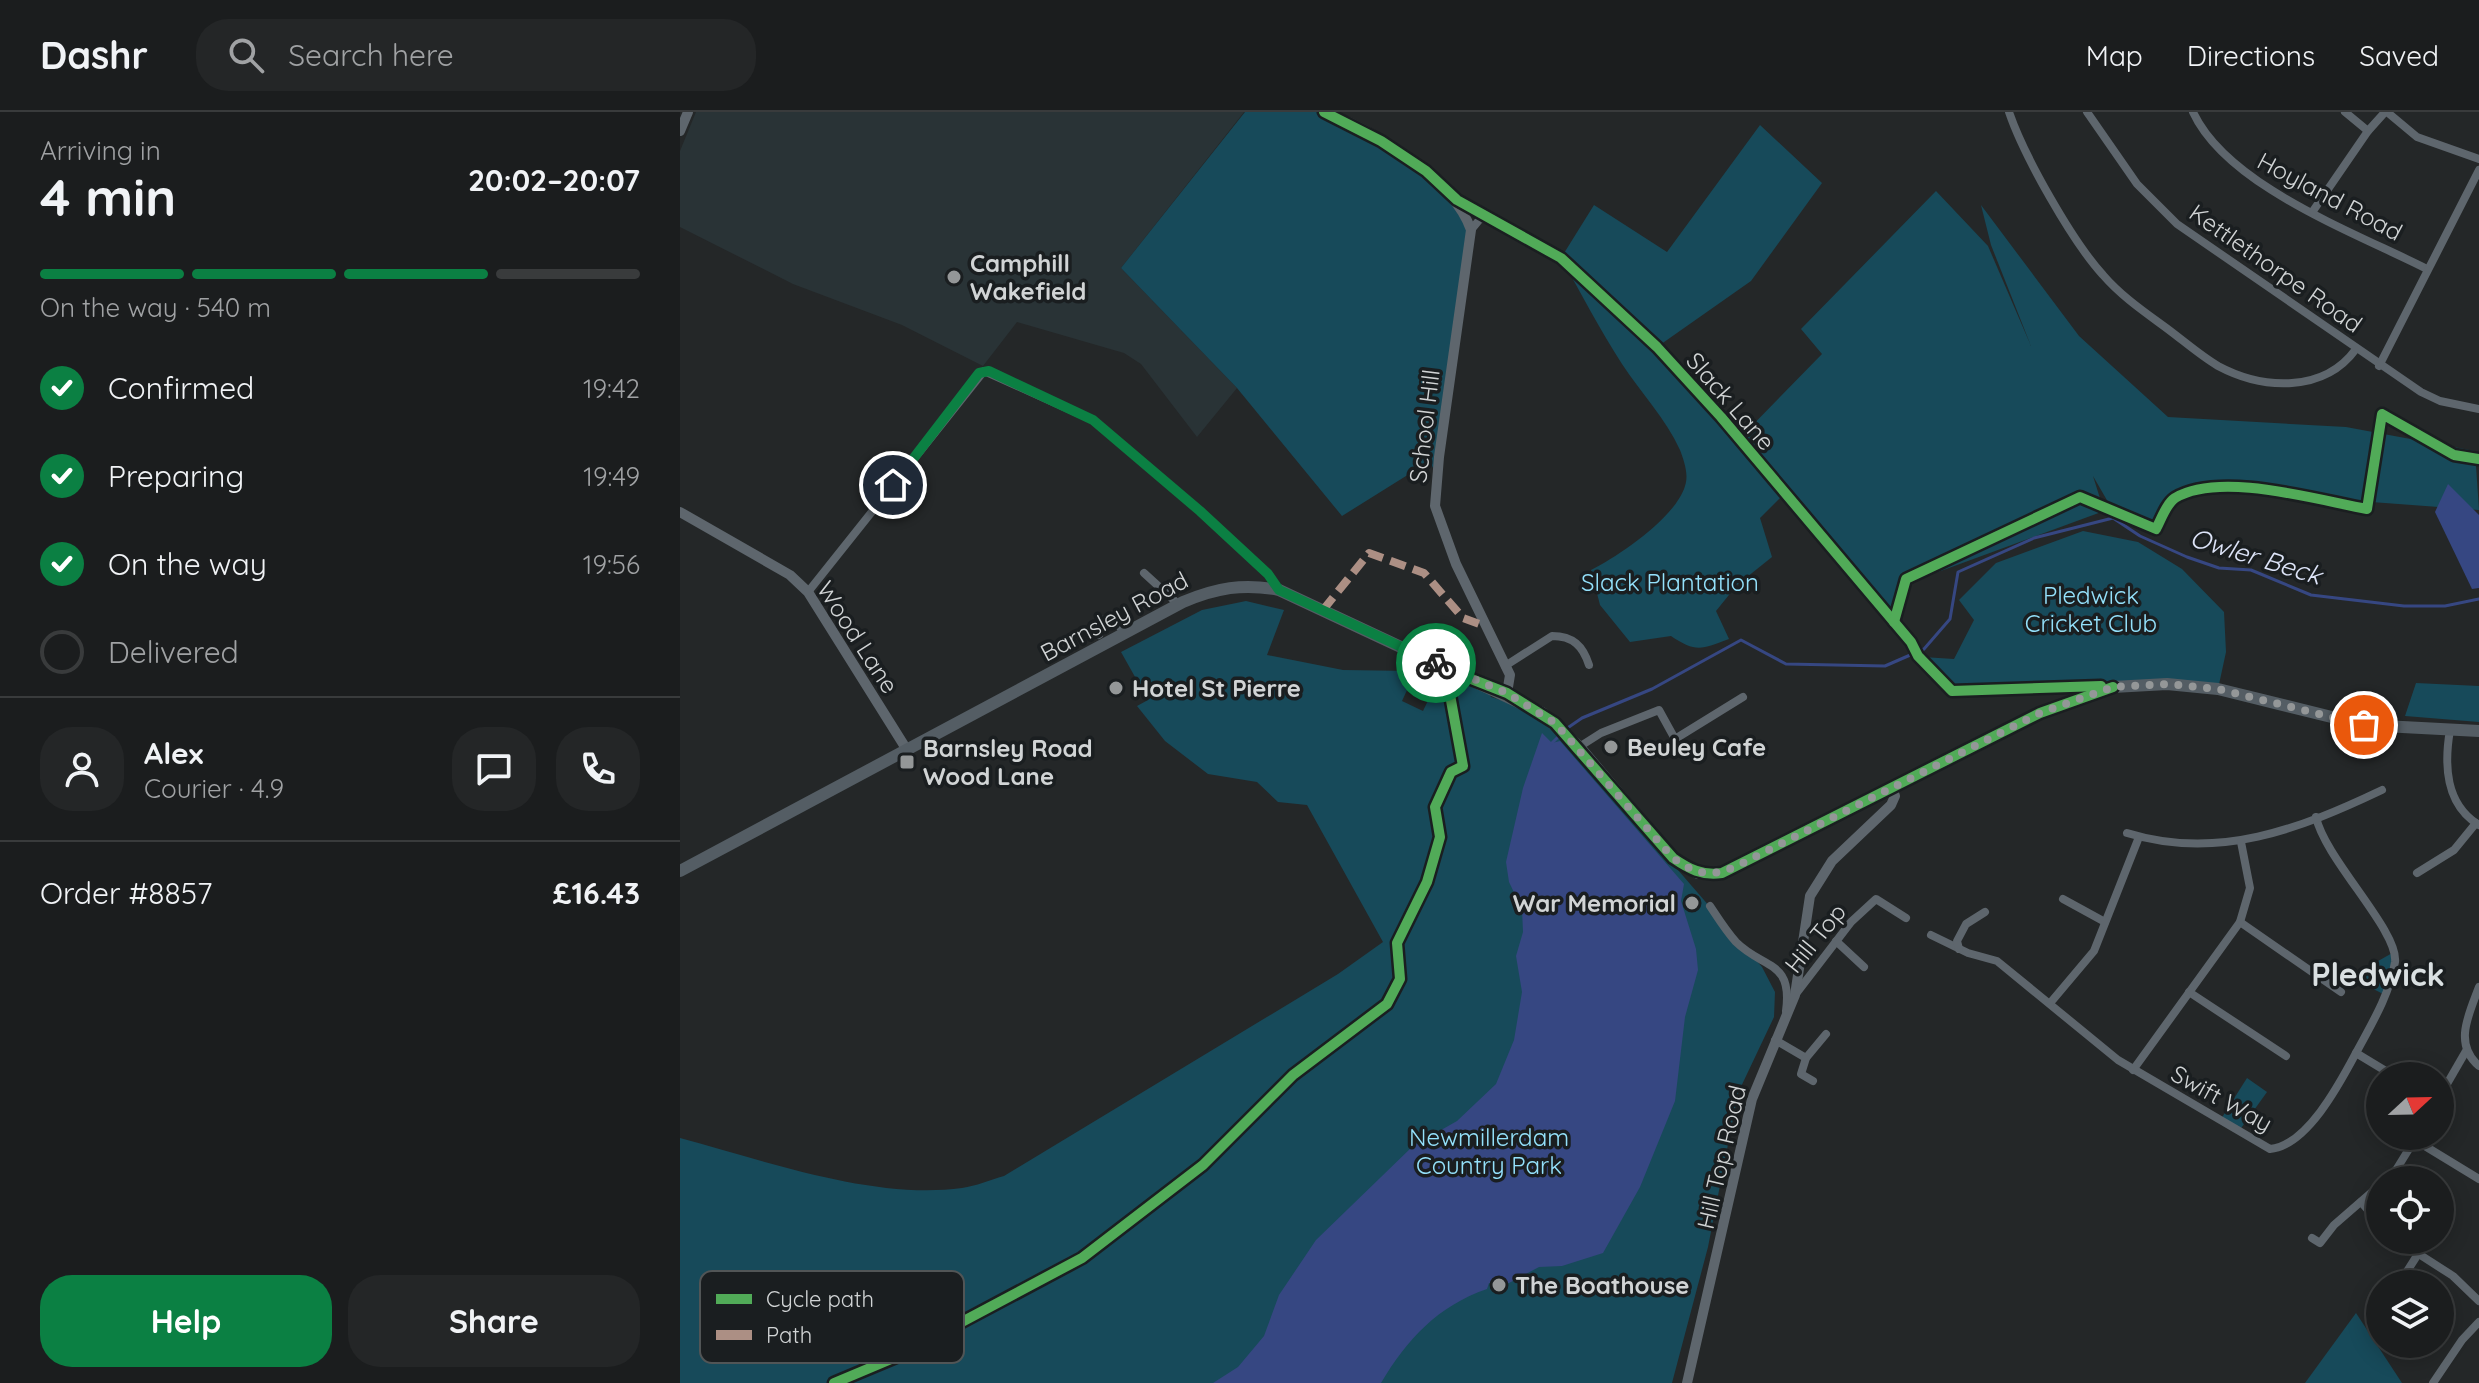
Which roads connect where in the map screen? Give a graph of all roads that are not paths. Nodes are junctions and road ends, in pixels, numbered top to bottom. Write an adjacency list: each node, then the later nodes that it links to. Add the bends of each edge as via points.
1 (688, 112): 8 (street)
2 (1324, 112): 12 (street, via 1415,164)
3 (2009, 112): 17 (street, via 2025,150 2102,275 2216,365 2251,378 2301,383 2331,374)
4 (2087, 112): 17 (street, Kettlethorpe Road, via 2129,175 2177,224)
5 (2193, 112): 13 (street, Hoyland Road, via 2210,141 2243,174)
6 (2345, 112): 9 (street)
7 (2386, 112): 9 (street); 10 (street, via 2417,137)
8 (680, 131)
9 (2368, 131): 13 (street)
10 (2479, 159)
11 (2479, 170): 16 (street)
12 (1457, 200): 14 (street, Slack Lane); 15 (street)
13 (2313, 211): 16 (street, Hoyland Road)
14 (1494, 217): 15 (street, via 1480,219); 27 (street, Slack Lane, via 1561,258 1657,347)
15 (1471, 230): 29 (street, School Hill, via 1435,506 1456,564)
16 (2427, 269): 18 (street)
17 (2356, 349): 18 (street, Kettlethorpe Road)
18 (2379, 366): 19 (street, Kettlethorpe Road, via 2440,401)
19 (2479, 409)
20 (680, 512): 23 (street, Wood Lane, via 790,575)
21 (1144, 573): 24 (street)
22 (1279, 590): 23 (street, via 1200,511 1093,420 984,371); 24 (main road, Barnsley Road, via 1229,586); 32 (main road, Barnsley Road)
23 (808, 592): 37 (street, Wood Lane)
24 (1178, 604): 25 (main road, Barnsley Road)
25 (1124, 633): 26 (street, via 1112,615 1094,625); 37 (main road, Barnsley Road)
26 (1099, 635)
27 (1911, 642)
28 (1923, 657): 31 (street, via 1952,691)
29 (1505, 666): 30 (street, via 1552,636 1572,639); 32 (street, School Hill, via 1510,675)
30 (1589, 666)
31 (2113, 687): 34 (main road, Barnsley Road, via 2167,684 2218,689 2364,725); 38 (main road, Barnsley Road, via 2040,713)
32 (1507, 693): 36 (main road, Barnsley Road, via 1542,713)
33 (1743, 697): 36 (street, via 1675,739 1659,710)
34 (2450, 730): 35 (main road, Barnsley Road); 41 (street, via 2449,782 2459,808)
35 (2479, 731)
36 (1579, 747): 38 (main road, Barnsley Road, via 1667,851 1705,874 1722,873)
37 (907, 750): 45 (main road, Barnsley Road)
38 (1892, 787): 65 (street, Hill Top Road, via 1891,805 1826,867 1810,896)
39 (2382, 790): 40 (street)
40 (2316, 817): 44 (street); 73 (street, via 2334,859 2395,954 2385,995)
41 (2478, 824): 46 (street, via 2454,850)
42 (2127, 833): 43 (street)
43 (2139, 837): 44 (street, via 2189,846); 53 (street)
44 (2241, 842): 54 (street, via 2250,888)
45 (680, 871)
46 (2417, 873)
47 (2063, 899): 48 (street)
48 (2072, 905): 51 (street); 53 (street)
49 (1710, 906): 68 (street, via 1738,944 1784,978 1789,989)
50 (1985, 912): 57 (street, via 1966,924 1957,941)
51 (2066, 915)
52 (1906, 918): 56 (street, Hill Top, via 1876,899)
53 (2105, 922): 67 (street, via 2087,964)
54 (2240, 922): 61 (street); 63 (street)
55 (1931, 935): 57 (street, Swift Way)
56 (1836, 941): 58 (street); 65 (street, Hill Top)
57 (1959, 949): 59 (street, Swift Way)
58 (1864, 967)
59 (2015, 973): 60 (street); 67 (street, Swift Way)
60 (2007, 982)
61 (2329, 983): 64 (street); 66 (street)
62 (2479, 987): 72 (street, via 2464,1033)
63 (2189, 992): 71 (street); 77 (street)
64 (2341, 992)
65 (1795, 995): 68 (street, Hill Top Road)
66 (2321, 995)
67 (2051, 1002): 77 (street, Swift Way)
68 (1785, 1013): 70 (street, Hill Top Road)
69 (1826, 1034): 74 (street)
70 (1775, 1040): 74 (street); 90 (street, Hill Top Road, via 1752,1099)
71 (2281, 1051)
72 (2466, 1051): 76 (street); 78 (street)
73 (2356, 1053): 75 (street); 77 (street, Swift Way, via 2299,1135 2270,1149)
74 (1806, 1058): 79 (street, via 1801,1074)
75 (2371, 1062)
76 (2479, 1066)
77 (2133, 1070)
78 (2454, 1072)
79 (1813, 1081)
80 (2434, 1150): 81 (street)
81 (2479, 1179)
82 (2366, 1198): 83 (street)
83 (2361, 1202): 84 (street); 85 (street)
84 (2366, 1208)
85 (2316, 1243)
86 (2418, 1254): 87 (street); 88 (street)
87 (2408, 1270)
88 (2479, 1301)
89 (2479, 1322): 91 (street)
90 (1687, 1383)
91 (2433, 1383)

